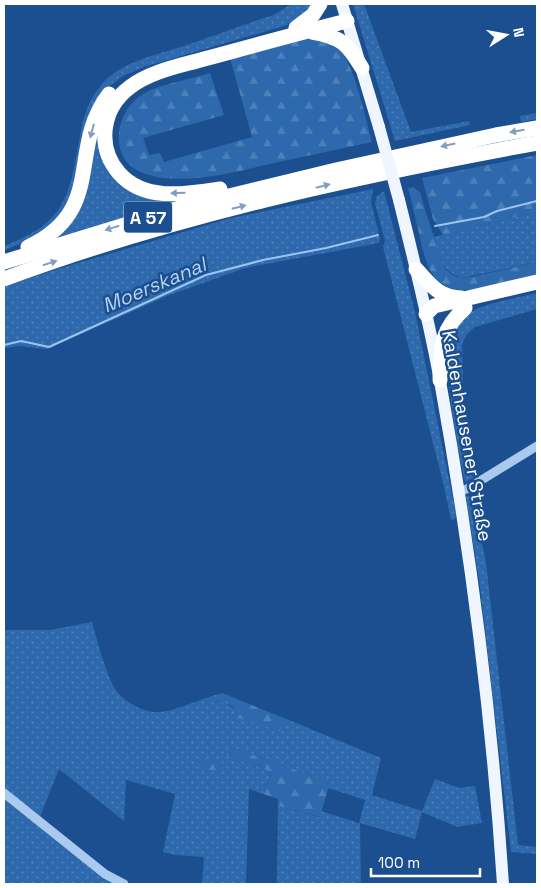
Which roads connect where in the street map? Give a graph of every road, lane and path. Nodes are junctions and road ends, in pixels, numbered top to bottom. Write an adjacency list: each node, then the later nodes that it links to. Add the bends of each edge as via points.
1 (320, 4): 3 (highway)
2 (344, 12): 3 (highway); 4 (main road, Kaldenhausener Straße)
3 (302, 29): 4 (highway, via 340,39); 9 (highway, one-way to 3, via 280,176 192,193 148,191 128,181 115,169 107,153 104,128 109,111 118,98 144,79); 10 (highway, one-way to 10, via 145,72 118,86 97,113 81,187 72,210 45,238)
4 (362, 68): 11 (main road, Kaldenhausener Straße, bridge)
5 (537, 128): 9 (highway, A 57, one-way to 9)
6 (537, 143): 8 (highway, A 57)
7 (537, 149): 8 (highway)
8 (485, 153): 12 (highway, A 57, one-way to 8, via 181,222 339,182)
9 (295, 179): 10 (highway, A 57, one-way to 10, via 180,208)
10 (4, 260)
11 (416, 269): 15 (highway, via 439,292); 16 (main road, Kaldenhausener Straße)
12 (4, 279)
13 (537, 282): 15 (highway)
14 (537, 288): 15 (highway)
15 (468, 303): 16 (highway, via 434,306); 17 (highway, via 448,326 442,339)
16 (426, 314): 17 (main road, Kaldenhausener Straße)
17 (440, 380): 19 (main road, Kaldenhausener Straße)
18 (537, 446): 19 (street)
19 (459, 492): 22 (main road, Kaldenhausener Straße, via 481,656)
20 (4, 793): 21 (street, via 104,874)
21 (124, 884)
22 (503, 884)

